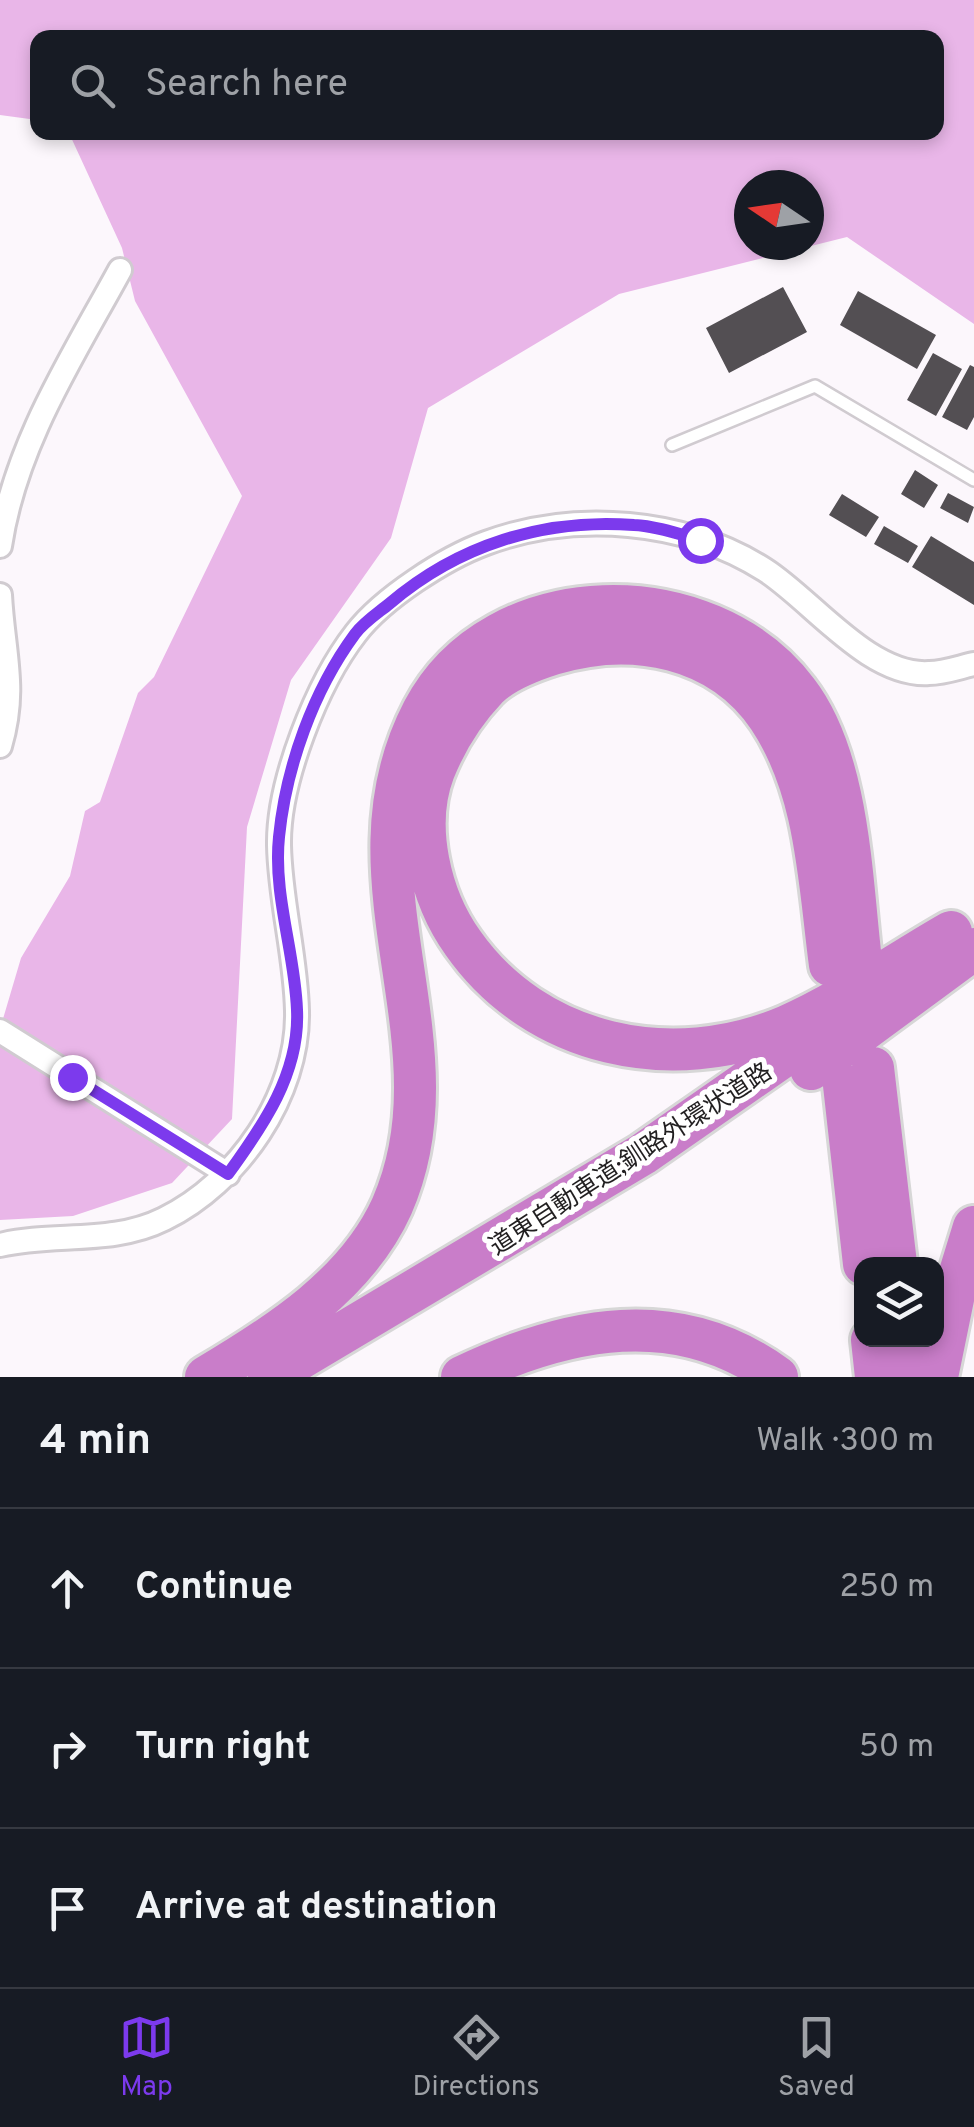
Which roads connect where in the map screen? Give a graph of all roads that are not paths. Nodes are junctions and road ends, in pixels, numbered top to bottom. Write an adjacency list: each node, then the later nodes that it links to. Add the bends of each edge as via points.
1 (120, 270): 4 (street, via 26,447)
2 (672, 445): 3 (lane, via 815,386)
3 (974, 480)
4 (0, 546)
5 (0, 595): 7 (street, via 10,666 10,711)
6 (974, 664): 11 (street, via 927,674 880,660 764,570 700,540 636,525 564,525 487,543 418,578 356,632 291,764 278,841 298,1012 290,1062 270,1114)
7 (0, 746)
8 (966, 931): 10 (highway, 道東自動車道;釧路外環状道路); 18 (highway, via 787,1026 734,1042 635,1050 540,1018 500,987 443,916 426,820 433,773 457,726 489,686 528,662 611,642 646,643 712,665 741,687 791,755 845,959 846,830 825,742 798,691 764,658 692,618 612,604 543,616 490,641 452,671 425,708 402,758 390,811 389,876 417,1088 409,1151 391,1206 366,1248 301,1317)
9 (0, 1031): 11 (street)
10 (856, 1049): 14 (highway); 15 (highway); 19 (highway, 道東自動車道;釧路外環状道路, via 644,1154); 20 (highway, 道東自動車道;釧路外環状道路, via 504,1270)
11 (228, 1174): 13 (street, via 164,1219 126,1231)
12 (974, 1227): 25 (highway)
13 (0, 1244)
14 (864, 1257)
15 (895, 1257)
16 (873, 1347): 23 (highway)
17 (905, 1347): 24 (highway)
18 (206, 1377)
19 (269, 1377)
20 (314, 1377)
21 (462, 1377): 22 (highway, via 555,1338 606,1330 698,1338 748,1356)
22 (777, 1377)
23 (876, 1377)
24 (908, 1377)
25 (937, 1377)

